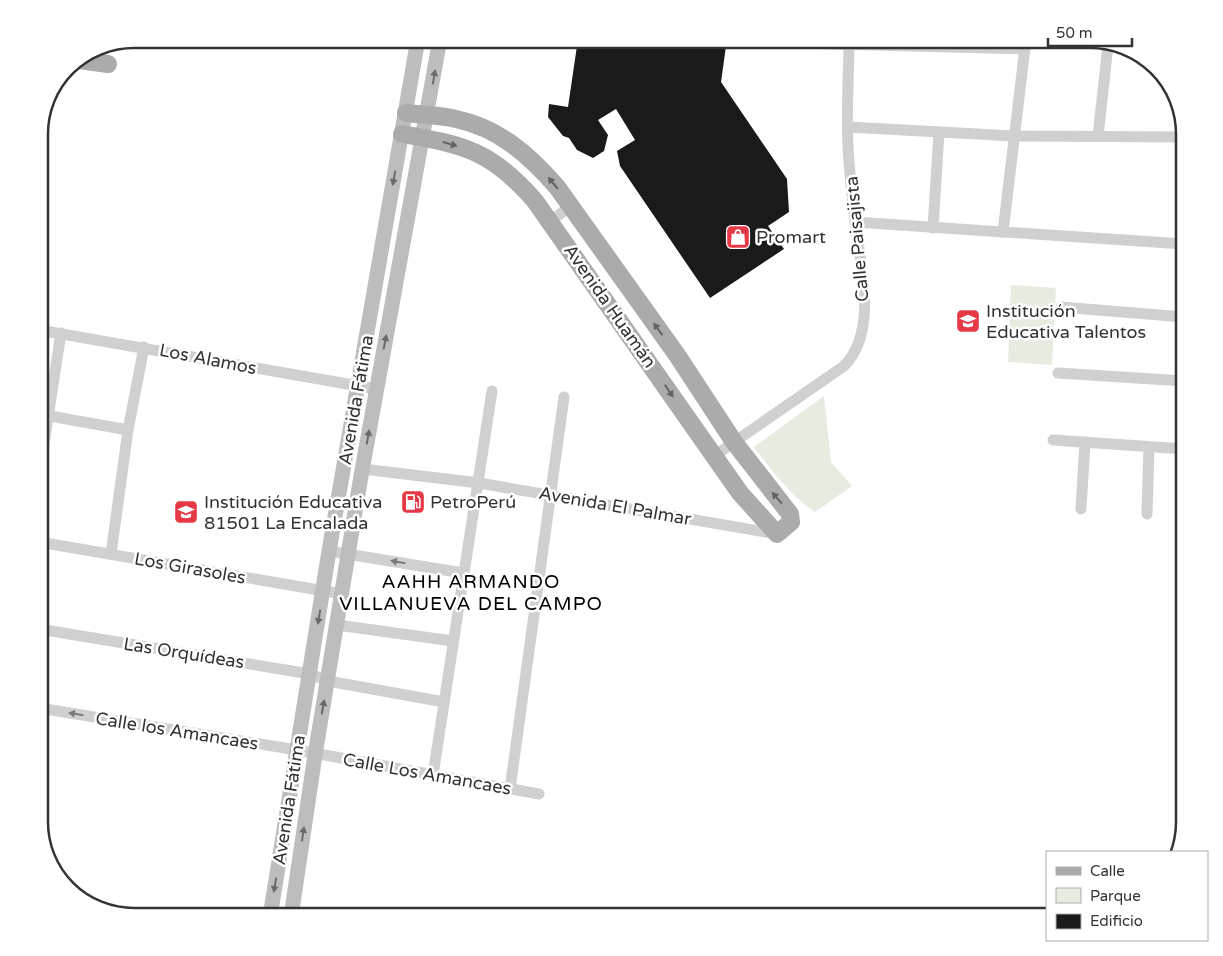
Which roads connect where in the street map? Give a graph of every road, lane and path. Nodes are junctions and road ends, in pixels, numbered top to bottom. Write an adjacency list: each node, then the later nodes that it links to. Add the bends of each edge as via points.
1 (417, 48): 8 (main road, Avenida Fátima)
2 (439, 48): 9 (main road, Avenida Fátima, one-way to 2)
3 (849, 48): 10 (street, Calle Paisajista)
4 (1025, 48): 13 (street)
5 (1109, 50): 14 (street)
6 (88, 61): 7 (main road)
7 (108, 64)
8 (406, 113): 9 (main road, Avenida Huamán); 12 (main road, Avenida Fátima)
9 (428, 115): 16 (main road, Avenida Fátima); 17 (main road, Avenida Huamán, one-way to 9, via 535,162 514,144 457,119)
10 (848, 127): 11 (street); 19 (street, Calle Paisajista)
11 (939, 132): 13 (street); 20 (street)
12 (402, 134): 16 (main road, Avenida Huamán); 23 (main road, Avenida Fátima, one-way to 23)
13 (1014, 136): 14 (street); 21 (street)
14 (1098, 136): 15 (street)
15 (1176, 136)
16 (424, 138): 18 (main road, Avenida Huamán, one-way to 18, via 475,152 500,166 519,182); 24 (main road, Avenida Fátima)
17 (570, 206): 18 (street); 40 (main road, Avenida Huamán, one-way to 17, via 677,355)
18 (550, 222): 44 (main road, Avenida Huamán, one-way to 44)
19 (855, 222): 20 (street); 40 (street, Calle Paisajista, via 865,295 862,330 853,357)
20 (933, 228): 21 (street)
21 (1003, 232): 22 (street)
22 (1176, 243)
23 (382, 248): 24 (main road); 32 (main road, Avenida Fátima)
24 (402, 252): 33 (main road, Avenida Fátima, one-way to 24)
25 (1061, 307): 26 (street)
26 (1176, 316)
27 (48, 331): 28 (street, Los Alamos)
28 (61, 333): 29 (street, Los Alamos); 35 (street)
29 (144, 347): 32 (street, Los Alamos); 38 (street)
30 (1058, 373): 31 (street)
31 (1176, 380)
32 (358, 388): 33 (street, Los Alamos); 52 (main road, Avenida Fátima)
33 (376, 390): 45 (main road, Avenida Fátima, one-way to 33)
34 (492, 392): 46 (street)
35 (48, 395)
36 (564, 397): 47 (street)
37 (48, 415): 38 (street)
38 (128, 430): 53 (street)
39 (1053, 440): 41 (street)
40 (734, 442): 44 (street, Calle Paisajista); 50 (main road, Avenida Huamán, one-way to 40, via 791,522 792,517)
41 (1085, 442): 42 (street); 48 (street)
42 (1149, 447): 43 (street); 49 (street)
43 (1176, 449)
44 (714, 456): 50 (main road, Avenida Huamán, via 740,494)
45 (363, 469): 46 (street, Avenida El Palmar); 54 (main road, Avenida Fátima)
46 (478, 483): 47 (street, Avenida El Palmar); 55 (street)
47 (550, 495): 50 (street, Avenida El Palmar); 68 (street)
48 (1080, 509)
49 (1147, 514)
50 (777, 534)
51 (48, 544): 53 (street, Los Girasoles)
52 (329, 551): 54 (street); 56 (main road, Avenida Fátima)
53 (111, 554): 56 (street, Los Girasoles)
54 (349, 554): 55 (street, one-way to 54); 57 (main road, Avenida Fátima)
55 (463, 573): 60 (street)
56 (324, 591): 57 (street, Los Girasoles); 61 (main road, Avenida Fátima, one-way to 61)
57 (342, 594): 58 (main road, Avenida Fátima)
58 (337, 625): 60 (street); 62 (main road, Avenida Fátima)
59 (48, 630): 61 (street, Las Orquídeas)
60 (453, 641): 63 (street)
61 (310, 674): 62 (street, Las Orquídeas); 65 (main road, Avenida Fátima)
62 (328, 681): 63 (street, Las Orquídeas); 66 (main road, Avenida Fátima, one-way to 62)
63 (444, 702): 67 (street)
64 (48, 709): 65 (street, Calle los Amancaes, one-way to 64)
65 (296, 750): 66 (street, Calle los Amancaes); 70 (main road, Avenida Fátima, one-way to 70)
66 (314, 755): 67 (street, Calle Los Amancaes); 71 (main road, Avenida Fátima, one-way to 66)
67 (433, 775): 68 (street, Calle Los Amancaes)
68 (510, 789): 69 (street, Calle Los Amancaes)
69 (539, 794)
70 (271, 908)
71 (292, 908)

